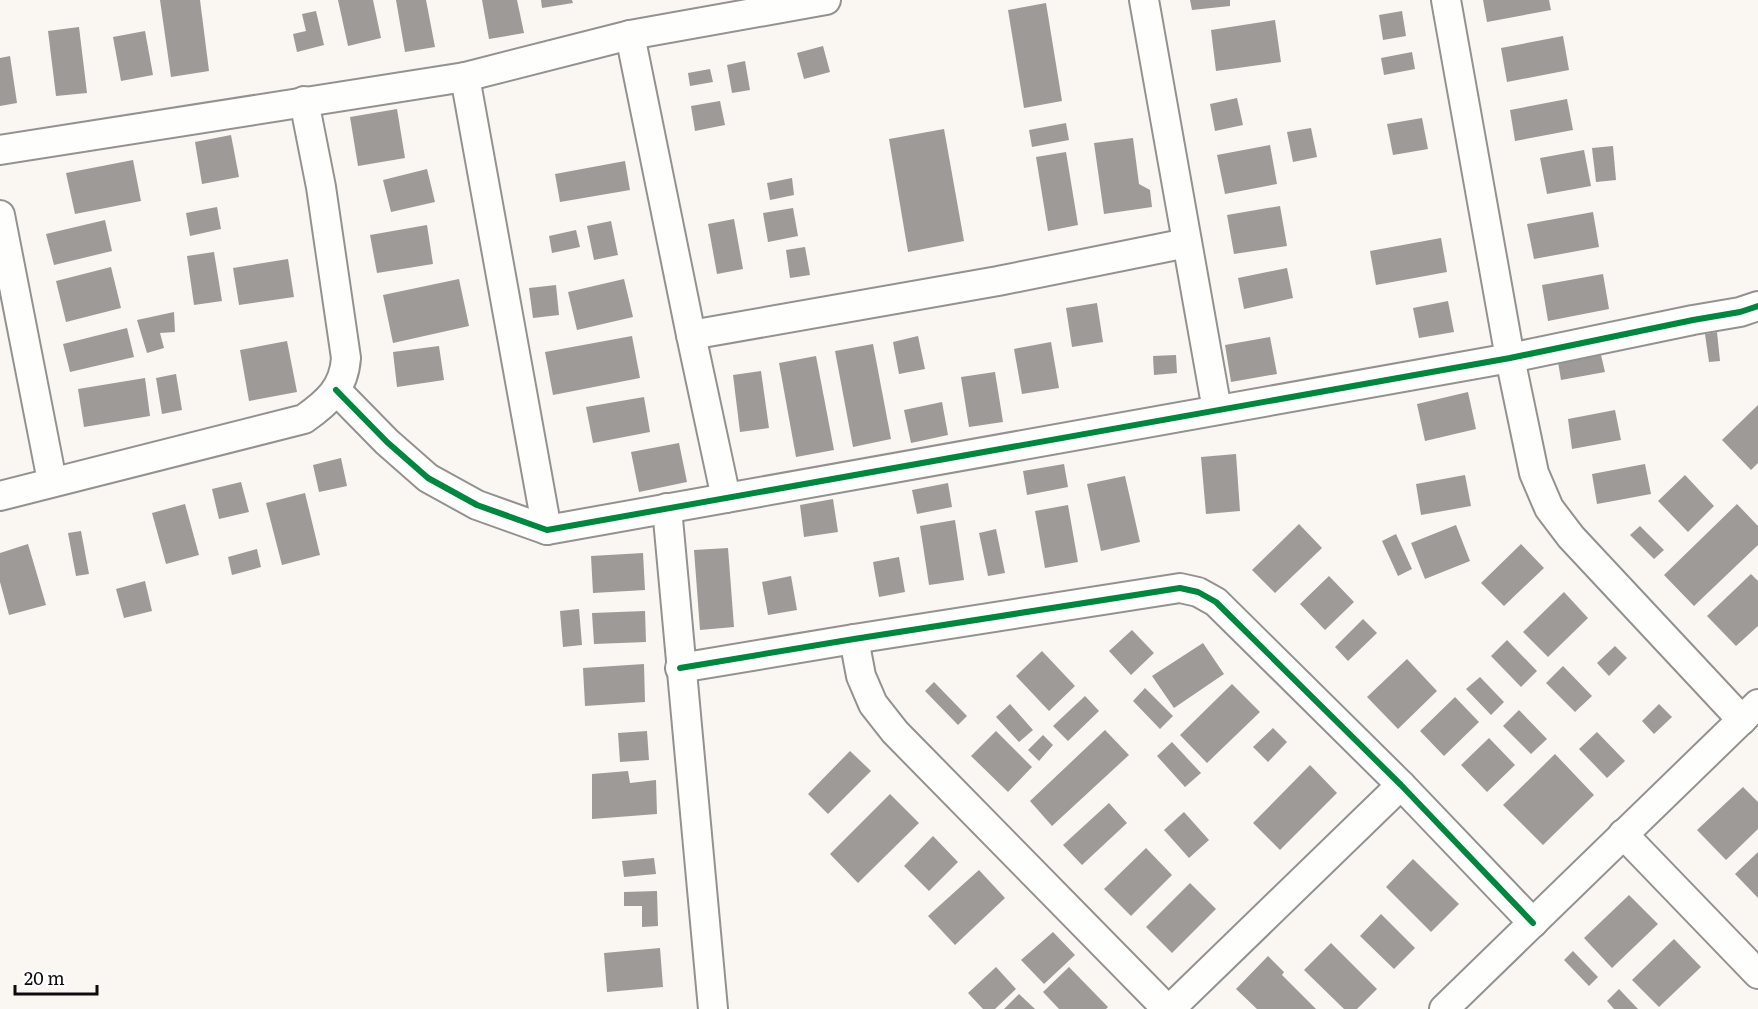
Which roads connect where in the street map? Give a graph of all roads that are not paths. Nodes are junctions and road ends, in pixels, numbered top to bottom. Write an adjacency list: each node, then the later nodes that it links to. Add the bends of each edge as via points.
1 (826, 0): 4 (street)
2 (1144, 0): 9 (street)
3 (1446, 0): 12 (street)
4 (630, 35): 5 (street); 11 (street)
5 (465, 77): 6 (street); 19 (street)
6 (304, 101): 7 (street); 13 (street, via 346,358 345,374)
7 (0, 150)
8 (0, 215): 15 (street)
9 (1187, 243): 11 (street); 14 (street)
10 (1758, 306): 12 (street)
11 (691, 335): 17 (street)
12 (1510, 358): 14 (street); 22 (street, via 1534,473 1549,507 1571,537)
13 (336, 390): 15 (street, via 322,407 304,419); 19 (street, via 428,478 477,505)
14 (1216, 410): 17 (street)
15 (52, 481): 16 (street)
16 (0, 495)
17 (726, 498): 18 (street)
18 (667, 508): 19 (street); 21 (street)
19 (547, 530)
20 (854, 639): 21 (street); 23 (street, via 1180,588 1198,592 1216,602); 28 (street, via 861,676 873,704 895,732)
21 (680, 668): 27 (street)
22 (1750, 712): 24 (street)
23 (1401, 785): 25 (street); 28 (street)
24 (1623, 834): 25 (street); 26 (street)
25 (1533, 923): 29 (street)
26 (1758, 974)
27 (713, 1009)
28 (1169, 1009)
29 (1444, 1009)

